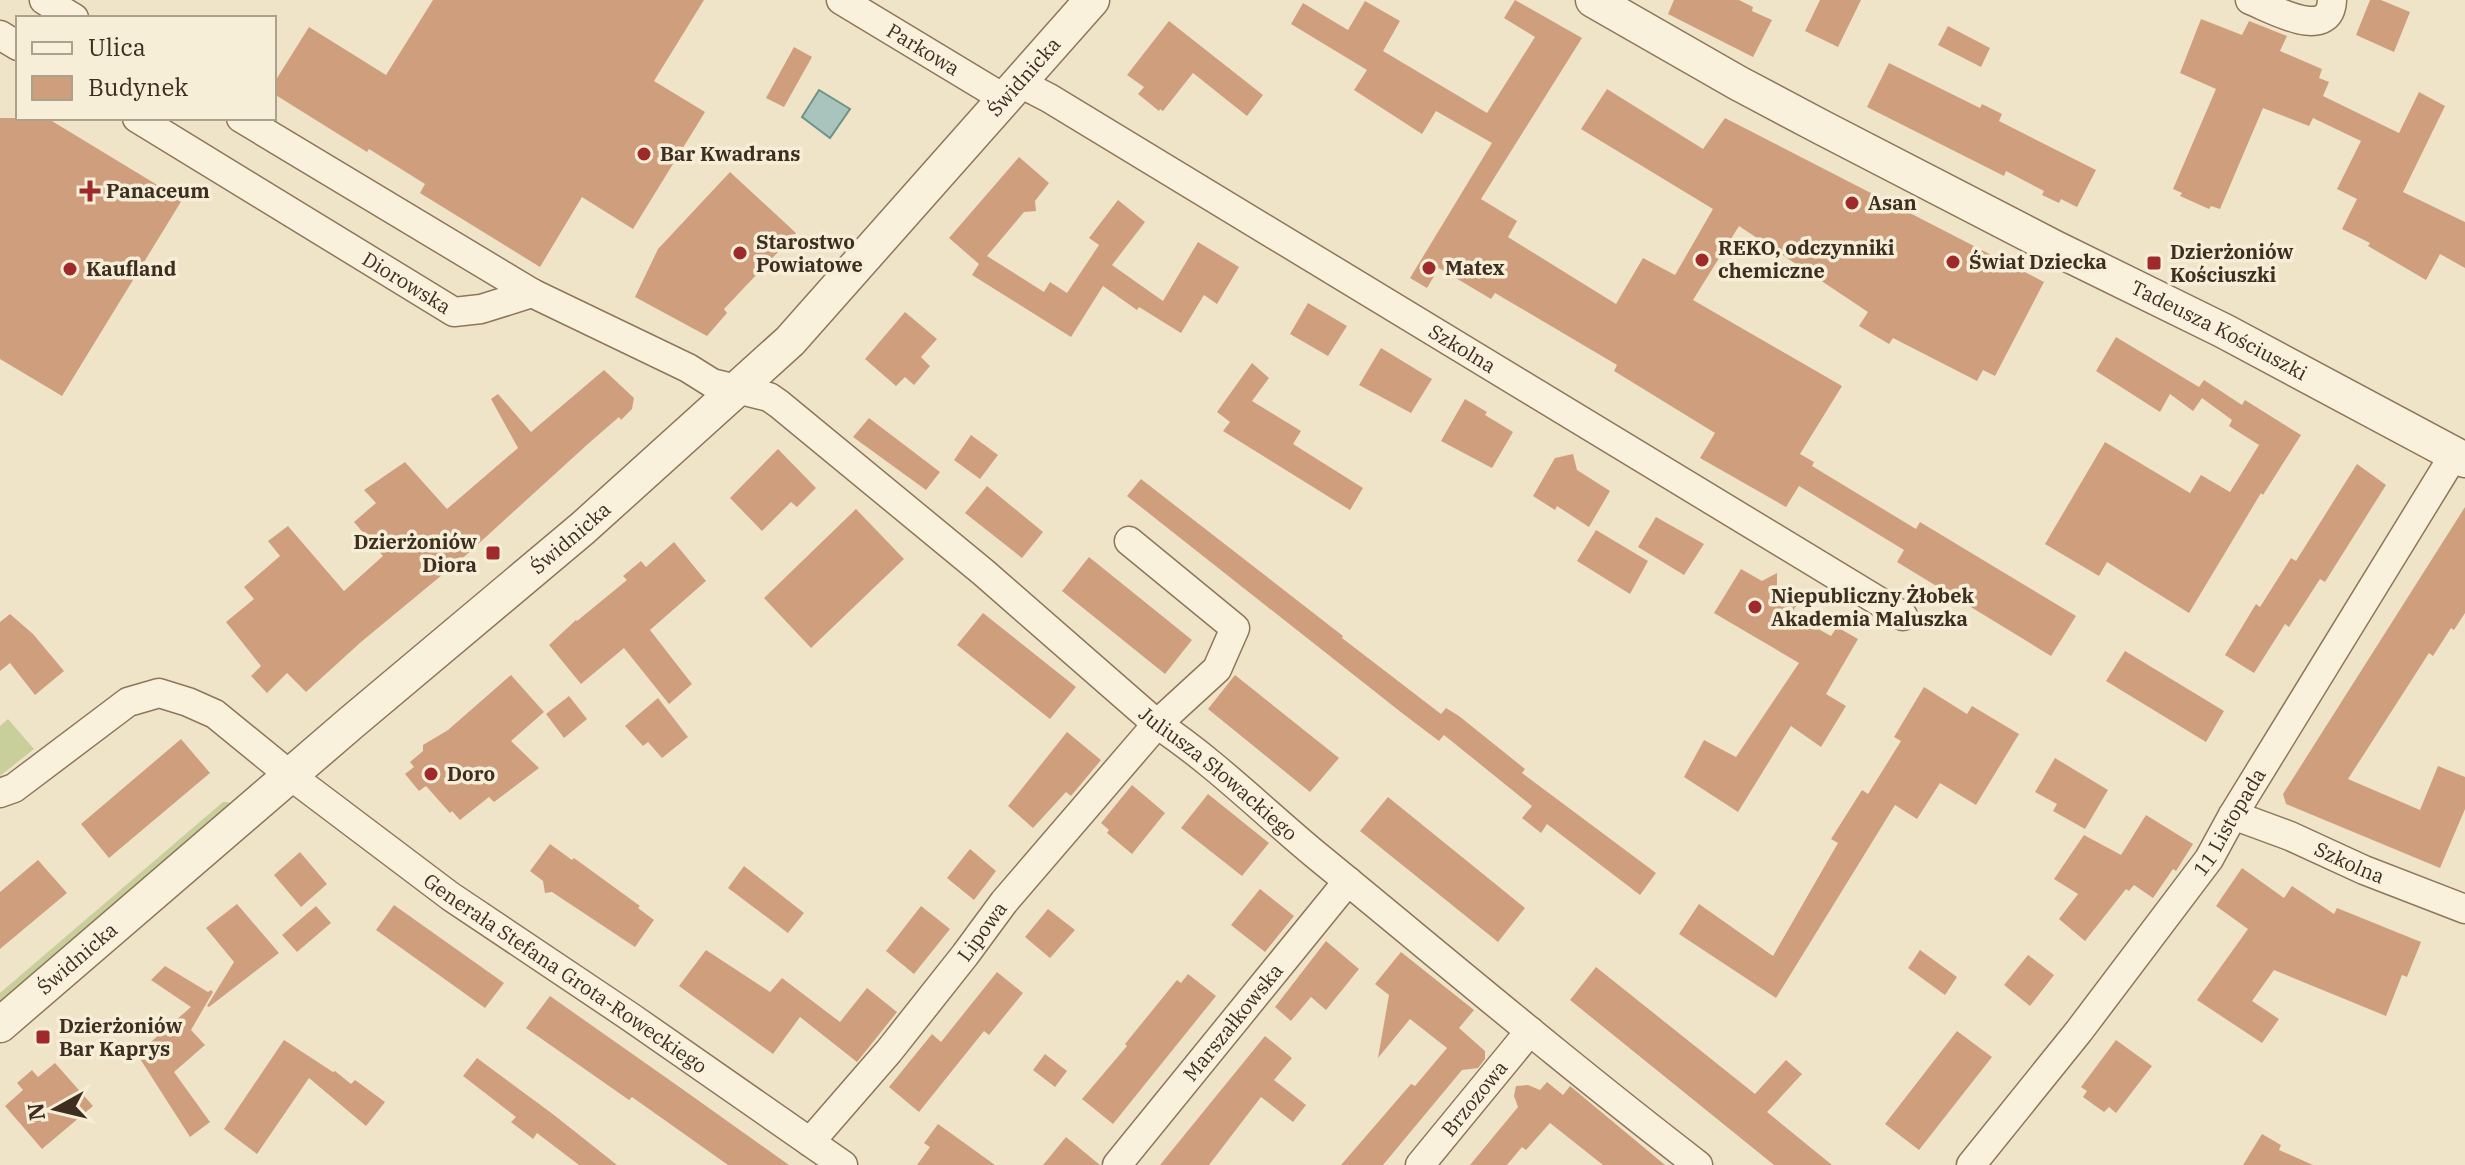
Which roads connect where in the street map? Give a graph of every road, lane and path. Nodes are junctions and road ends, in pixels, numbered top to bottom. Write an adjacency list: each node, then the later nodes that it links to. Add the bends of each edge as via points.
1 (44, 0): 7 (street)
2 (841, 0): 8 (street, Parkowa)
3 (1092, 0): 8 (street, Świdnicka)
4 (1593, 0): 15 (street, Tadeusza Kościuszki, via 1807,120 2224,331)
5 (2250, 0): 6 (street, via 2307,23 2321,20 2332,9)
6 (2332, 0)
7 (71, 16)
8 (1013, 91): 14 (street, Świdnicka, via 790,341); 17 (street, Szkolna, via 1049,98)
9 (140, 120): 13 (street, Diorowska, via 454,312)
10 (244, 120): 11 (street)
11 (487, 268): 12 (street); 13 (street, via 488,295)
12 (532, 293): 13 (street, Diorowska); 14 (street, via 712,383)
13 (481, 309)
14 (737, 390): 18 (street, Juliusza Słowackiego, via 769,397 797,417); 19 (street, Świdnicka)
15 (2459, 457): 21 (street, 11 Listopada)
16 (1129, 541): 18 (street, Lipowa, via 1235,628 1217,669)
17 (1903, 616)
18 (1157, 724): 22 (street, Juliusza Słowackiego); 26 (street, Lipowa, via 1004,902 889,1051)
19 (291, 776): 20 (street, Generała Stefana Grota-Roweckiego, via 215,714 159,693 128,702 14,788); 24 (street, Świdnicka); 26 (street, Generała Stefana Grota-Roweckiego, via 450,896)
20 (0, 793)
21 (2233, 815): 23 (street, Szkolna); 31 (street, 11 Listopada, via 2209,859)
22 (1348, 881): 25 (street, Juliusza Słowackiego); 28 (street, Marszałkowska)
23 (2465, 909)
24 (0, 1025)
25 (1530, 1031): 29 (street, Brzozowa); 30 (street, Juliusza Słowackiego)
26 (810, 1142): 27 (street, Generała Stefana Grota-Roweckiego)
27 (843, 1165)
28 (1117, 1165)
29 (1420, 1165)
30 (1698, 1165)
31 (1971, 1165)

